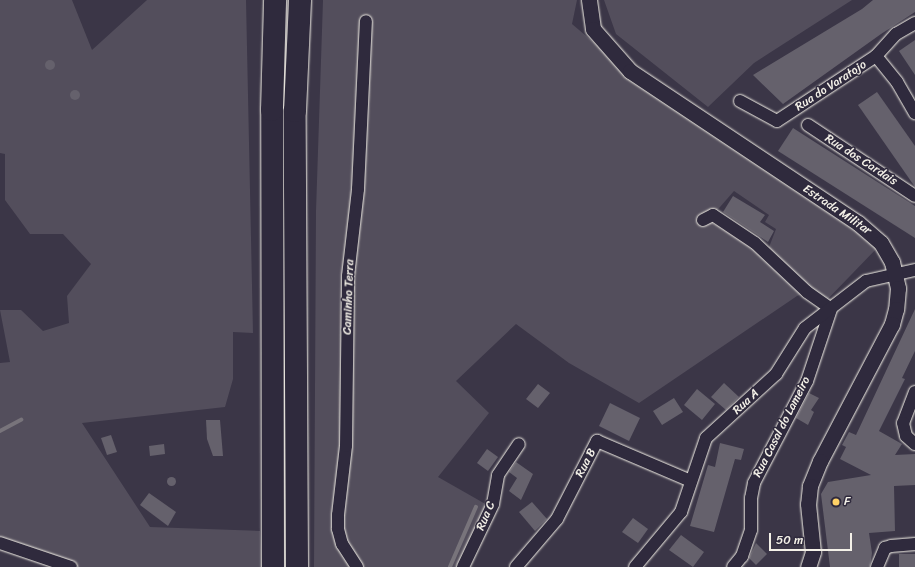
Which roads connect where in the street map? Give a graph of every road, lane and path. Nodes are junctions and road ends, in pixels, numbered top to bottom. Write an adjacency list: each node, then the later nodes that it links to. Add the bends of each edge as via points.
1 (275, 0): 22 (highway)
2 (300, 0): 23 (highway, via 295,111)
3 (589, 0): 13 (street, Estrada Militar, via 593,29 630,70 874,234 886,250)
4 (366, 22): 24 (street, Caminho Terra, via 358,189 348,276 346,446 338,515 342,544)
5 (915, 23): 6 (street, Rua do Varatojo, via 896,34)
6 (876, 56): 7 (street, Rua do Varatojo, via 778,121); 8 (street, via 897,82)
7 (740, 101)
8 (915, 113)
9 (808, 125): 10 (street, Rua dos Cardais)
10 (915, 196)
11 (703, 220): 14 (street, via 713,215 755,243 807,292)
12 (915, 270): 13 (street, Rua A)
13 (896, 276): 14 (street, Rua A, via 866,281); 29 (street, Estrada Militar, via 898,300 892,324 812,480 808,504 813,552)
14 (831, 309): 18 (street, Rua A, via 805,328 776,374 706,438); 28 (street, Rua Casal do Lameiro, via 806,381 754,483 751,498 751,530 742,556)
15 (915, 392): 17 (street, via 902,423 906,436)
16 (519, 444): 25 (street, Rua C, via 498,475 493,504)
17 (915, 444)
18 (691, 482): 26 (street, Rua B, via 597,441 557,519); 27 (street, Rua A, via 681,512)
19 (0, 543): 21 (street)
20 (915, 544): 30 (street, via 885,548)
21 (71, 567)
22 (273, 567)
23 (297, 567)
24 (357, 567)
25 (463, 567)
26 (516, 567)
27 (635, 567)
28 (733, 567)
29 (808, 567)
30 (877, 567)

